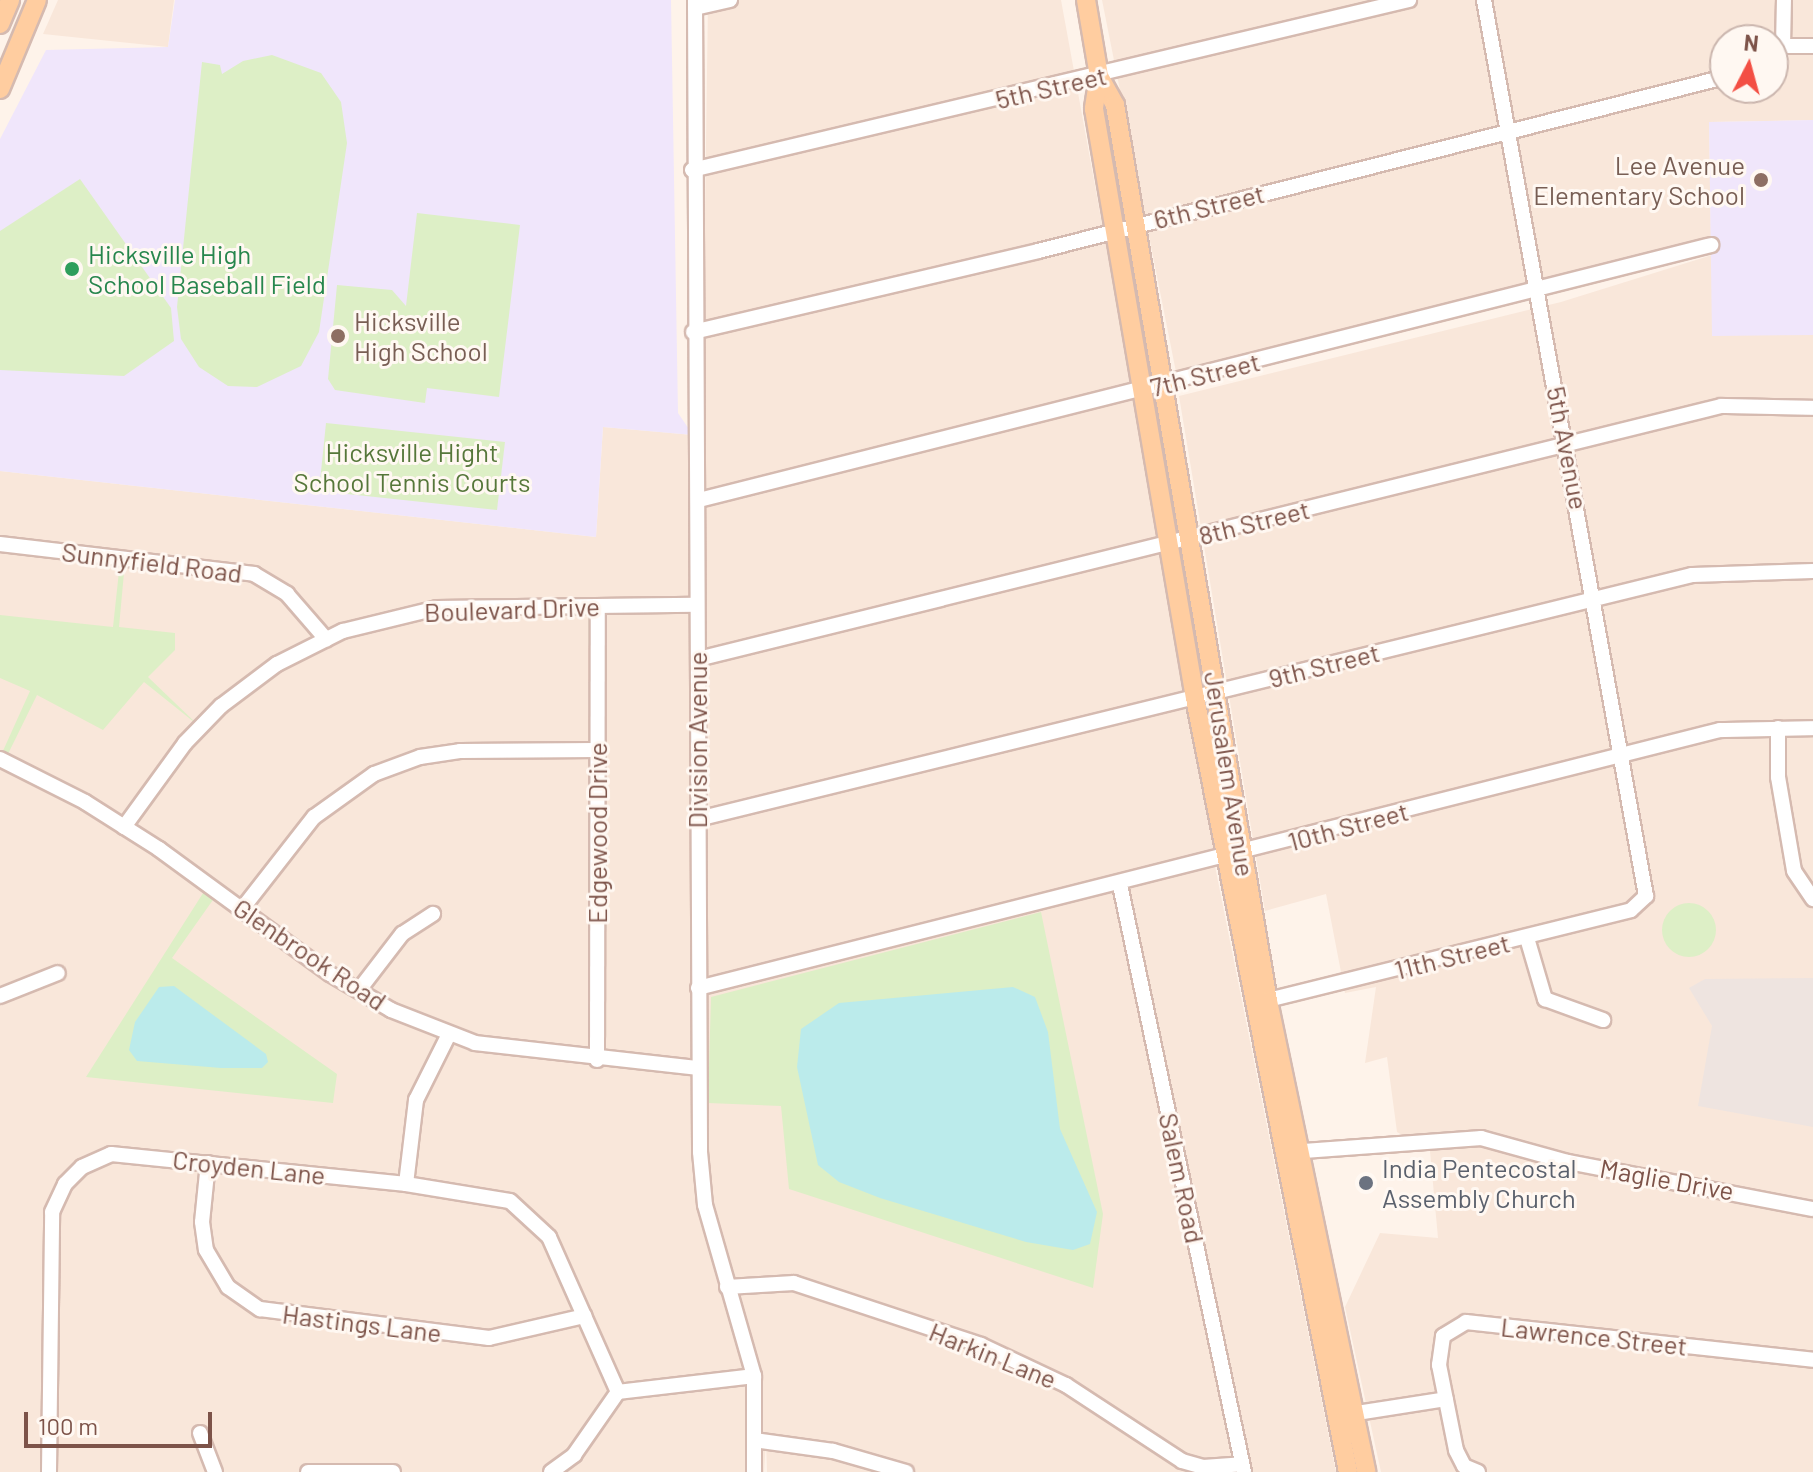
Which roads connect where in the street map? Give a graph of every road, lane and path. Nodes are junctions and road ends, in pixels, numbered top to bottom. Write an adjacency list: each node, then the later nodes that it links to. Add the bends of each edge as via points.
1 (730, 0): 6 (street)
2 (1086, 0): 12 (main road, Jerusalem Avenue)
3 (1409, 0): 12 (street, 5th Street)
4 (1484, 0): 15 (street, 5th Avenue)
5 (1784, 0): 9 (street)
6 (695, 4): 16 (street, Division Avenue)
7 (4, 8): 8 (street)
8 (34, 8): 14 (main road)
9 (1781, 24)
10 (1813, 46): 11 (street)
11 (1789, 48)
12 (1099, 76): 16 (street, 5th Street); 17 (main road, Jerusalem Avenue, via 1115,105); 18 (main road, Jerusalem Avenue, via 1094,109)
13 (1709, 81): 15 (street, 6th Street)
14 (0, 89)
15 (1509, 133): 17 (street, 6th Street); 20 (street, 5th Avenue)
16 (692, 170): 21 (street, Division Avenue)
17 (1135, 224): 18 (street, 6th Street); 22 (main road, Jerusalem Avenue)
18 (1116, 229): 21 (street, 6th Street); 22 (main road, Jerusalem Avenue)
19 (1711, 245): 20 (street, 7th Street)
20 (1538, 289): 22 (street, 7th Street); 24 (street, 5th Avenue)
21 (693, 332): 25 (street, Division Avenue)
22 (1154, 387): 25 (street, 7th Street); 26 (main road, Jerusalem Avenue); 27 (main road, Jerusalem Avenue)
23 (1813, 408): 24 (street, 8th Street, via 1721,406)
24 (1567, 445): 26 (street, 8th Street); 30 (street, 5th Avenue)
25 (699, 500): 31 (street, Division Avenue)
26 (1190, 538): 27 (street, 8th Street); 35 (main road, Jerusalem Avenue)
27 (1171, 543): 34 (street, 8th Street); 36 (main road, Jerusalem Avenue)
28 (0, 544): 33 (street, Sunnyfield Road, via 254,574 287,594)
29 (1813, 571): 30 (street, 9th Street, via 1720,571)
30 (1596, 598): 35 (street, 9th Street); 40 (street, 5th Avenue)
31 (695, 605): 32 (street, Boulevard Drive); 34 (street, Division Avenue)
32 (598, 606): 33 (street, Boulevard Drive, via 437,608 375,621); 39 (street, Edgewood Drive)
33 (326, 639): 43 (street, Boulevard Drive, via 277,664 221,706 185,743)
34 (698, 659): 42 (street, Division Avenue)
35 (1217, 692): 36 (street, 9th Street); 44 (main road, Jerusalem Avenue)
36 (1195, 698): 42 (street, 9th Street); 44 (main road, Jerusalem Avenue)
37 (1778, 728): 38 (street, 10th Street); 40 (street, 10th Street, via 1720,730); 47 (street, via 1778,777 1794,871)
38 (1813, 728)
39 (597, 750): 48 (street, via 460,751 420,757 374,774 314,817); 58 (street, Edgewood Drive)
40 (1623, 755): 44 (street, 10th Street); 46 (street, 5th Avenue)
41 (0, 759): 43 (street, Glenbrook Road)
42 (698, 819): 52 (street, Division Avenue)
43 (124, 827): 48 (street, Glenbrook Road)
44 (1234, 856): 45 (street, 10th Street); 55 (main road, Jerusalem Avenue)
45 (1120, 885): 52 (street, 10th Street); 73 (street, Salem Road)
46 (1646, 896): 50 (street, 11th Street, via 1631,910)
47 (1813, 899)
48 (242, 909): 53 (street, Glenbrook Road)
49 (433, 914): 53 (street, via 402,934)
50 (1527, 938): 55 (street, 11th Street); 56 (street, via 1545,999)
51 (58, 973): 54 (street)
52 (698, 988): 59 (street, Division Avenue)
53 (359, 990): 57 (street, Glenbrook Road)
54 (0, 996)
55 (1260, 1002): 60 (main road, Jerusalem Avenue)
56 (1603, 1020)
57 (448, 1036): 58 (street, Glenbrook Road); 62 (street, via 416,1100)
58 (597, 1060): 59 (street, Glenbrook Road)
59 (699, 1068): 64 (street, Division Avenue, via 705,1205)
60 (1291, 1152): 63 (street, Maglie Drive, via 1481,1138 1568,1162); 70 (main road, Jerusalem Avenue)
61 (208, 1163): 62 (street, Croyden Lane); 65 (street, Hastings Lane, via 202,1222 206,1250 228,1287 260,1309 489,1338); 74 (street, Croyden Lane, via 111,1154 82,1167 60,1193 51,1227)
62 (406, 1184): 65 (street, Croyden Lane, via 495,1196 525,1211 549,1237)
63 (1813, 1209)
64 (727, 1287): 67 (street, Division Avenue); 73 (street, Harkin Lane, via 794,1283 981,1345 1066,1385 1182,1461)
65 (584, 1316): 68 (street, Croyden Lane)
66 (1813, 1360): 69 (street, Lawrence Street, via 1466,1322 1443,1336 1439,1365)
67 (754, 1376): 68 (street); 72 (street, Division Avenue)
68 (618, 1392): 78 (street, via 574,1455)
69 (1446, 1399): 70 (street); 83 (street, via 1460,1461)
70 (1345, 1415): 81 (main road, Jerusalem Avenue); 82 (main road, Jerusalem Avenue)
71 (200, 1433): 75 (street)
72 (754, 1440): 79 (street, Division Avenue); 80 (street, via 833,1451)
73 (1243, 1468)
74 (49, 1472)
75 (215, 1472)
76 (308, 1472): 77 (street)
77 (393, 1472)
78 (551, 1472)
79 (754, 1472)
80 (906, 1472)
81 (1348, 1472)
82 (1366, 1472)
83 (1478, 1472)

